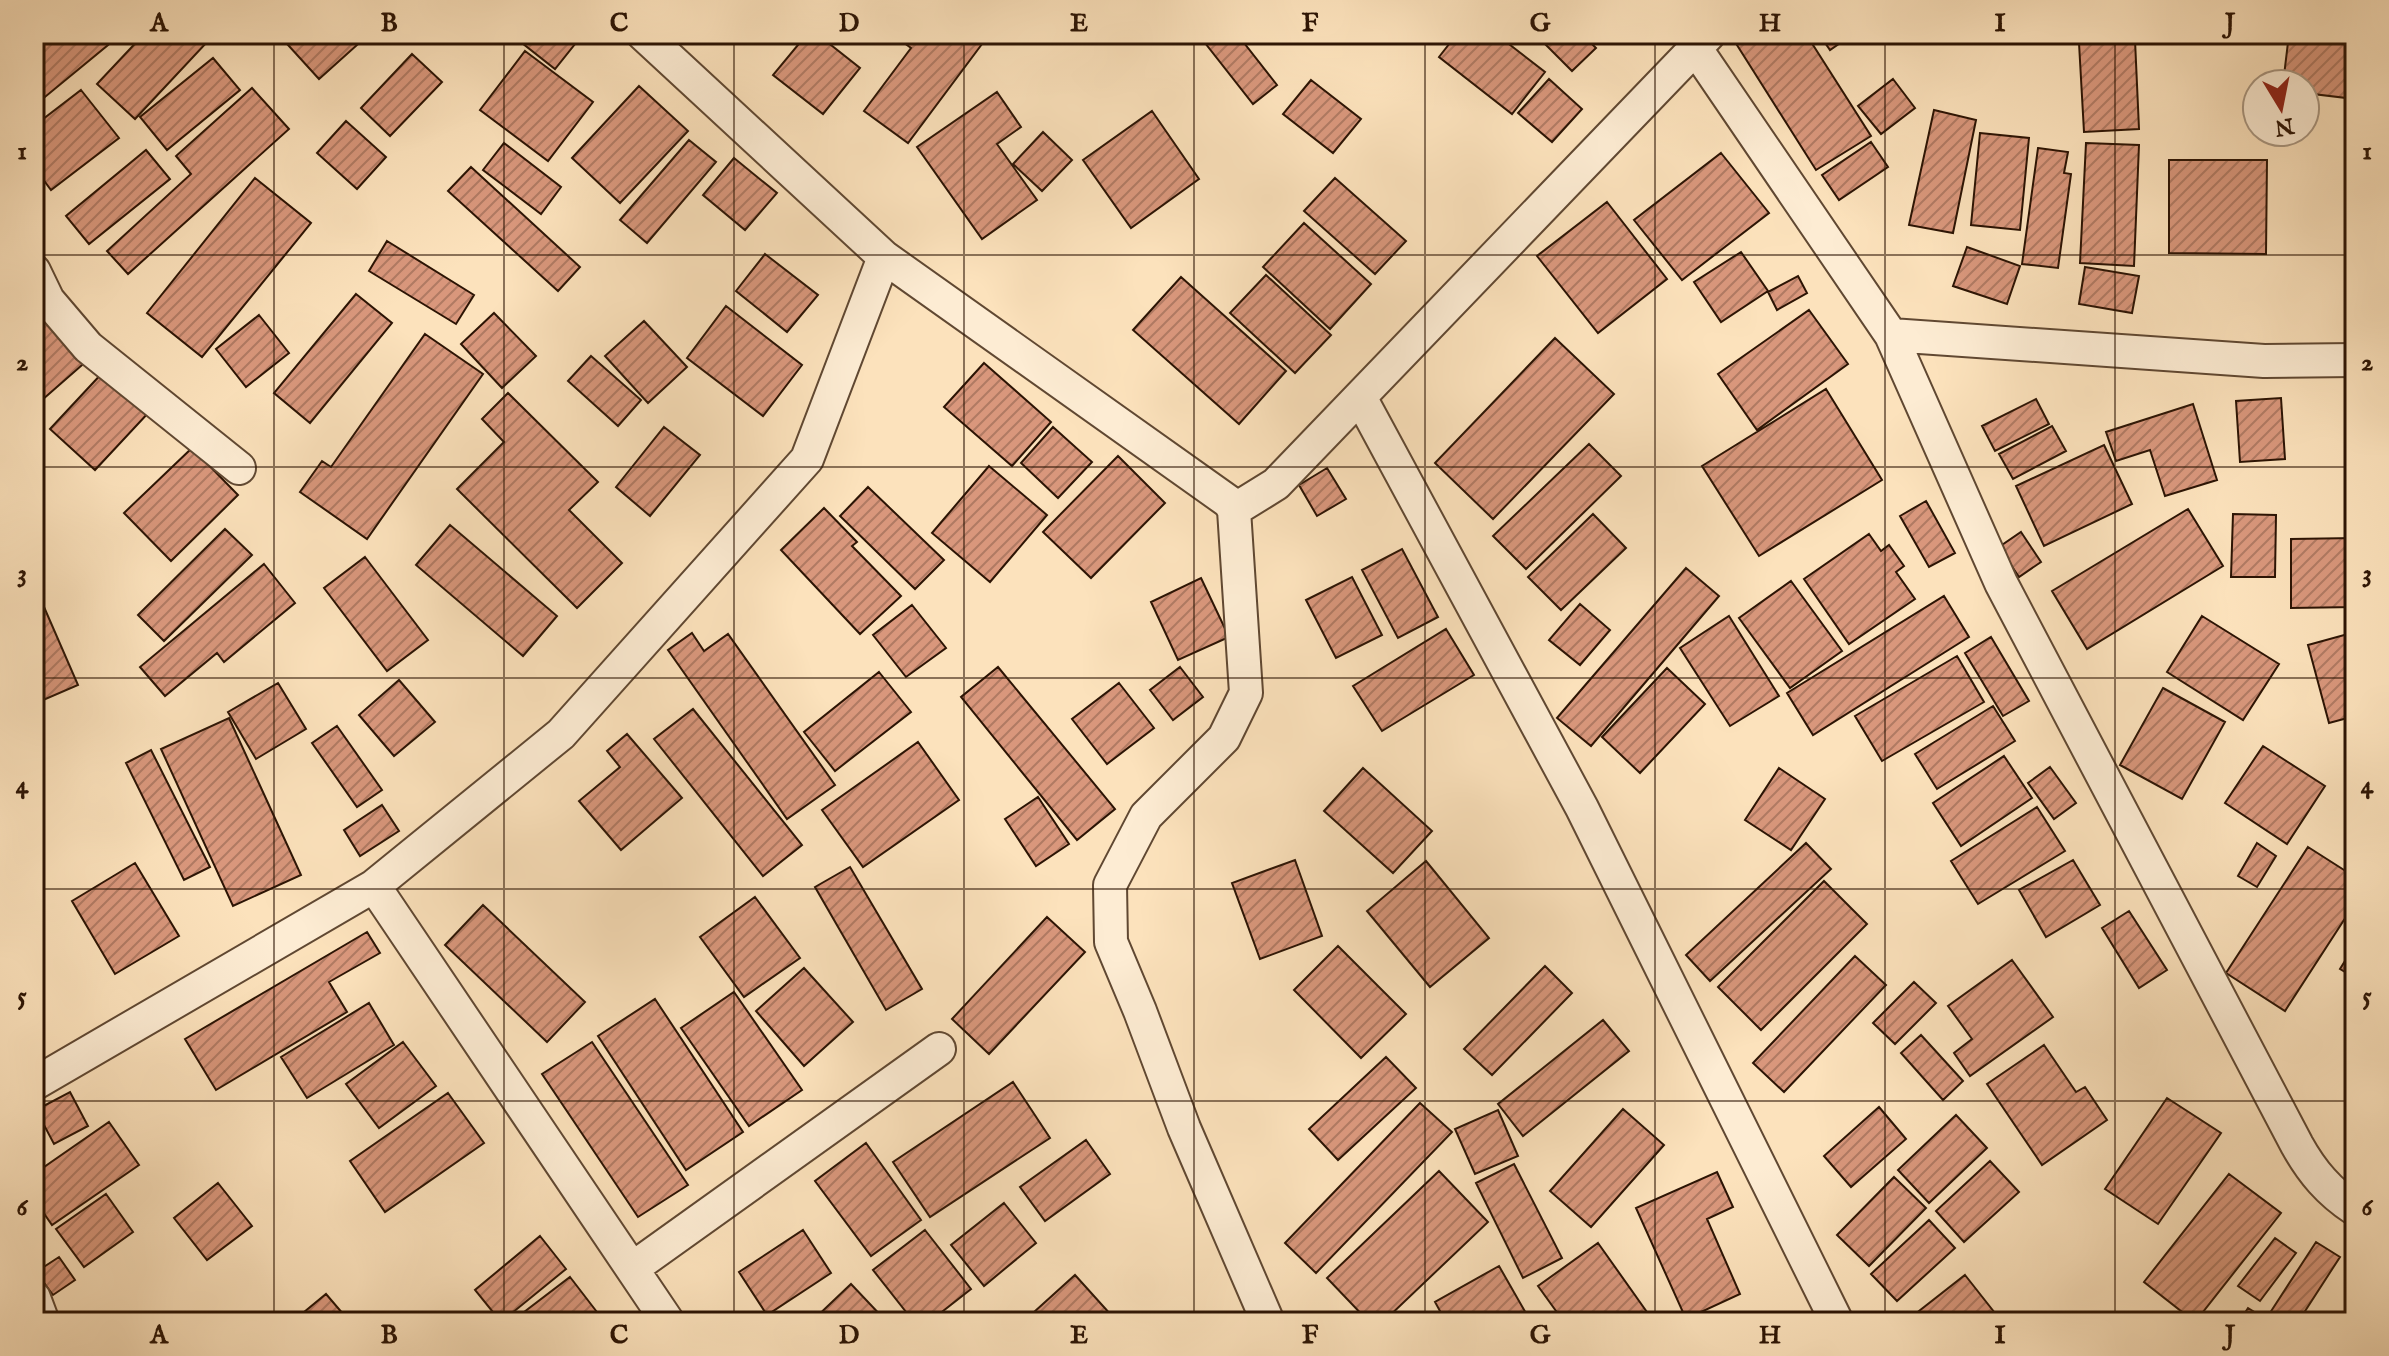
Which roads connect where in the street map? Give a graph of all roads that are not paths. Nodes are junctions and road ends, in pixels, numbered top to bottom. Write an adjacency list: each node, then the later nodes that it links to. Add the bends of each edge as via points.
1 (643, 34): 3 (street)
2 (1703, 41): 5 (street); 7 (street)
3 (884, 257): 9 (street); 10 (street, via 807,459 561,734)
4 (34, 271): 8 (street, via 48,300 88,347)
5 (1891, 335): 6 (street, via 2264,361); 13 (street, via 2001,583 2290,1132 2313,1173)
6 (2355, 360)
7 (1360, 397): 9 (street, via 1276,484); 19 (street, via 1582,808)
8 (239, 468)
9 (1234, 510): 18 (street, via 1246,693 1224,738 1146,816 1110,885 1111,942)
10 (374, 886): 12 (street); 14 (street)
11 (939, 1049): 14 (street)
12 (34, 1084)
13 (2355, 1209)
14 (633, 1268): 17 (street)
15 (34, 1298): 16 (street)
16 (43, 1322)
17 (668, 1322)
18 (1268, 1322)
19 (1837, 1322)

